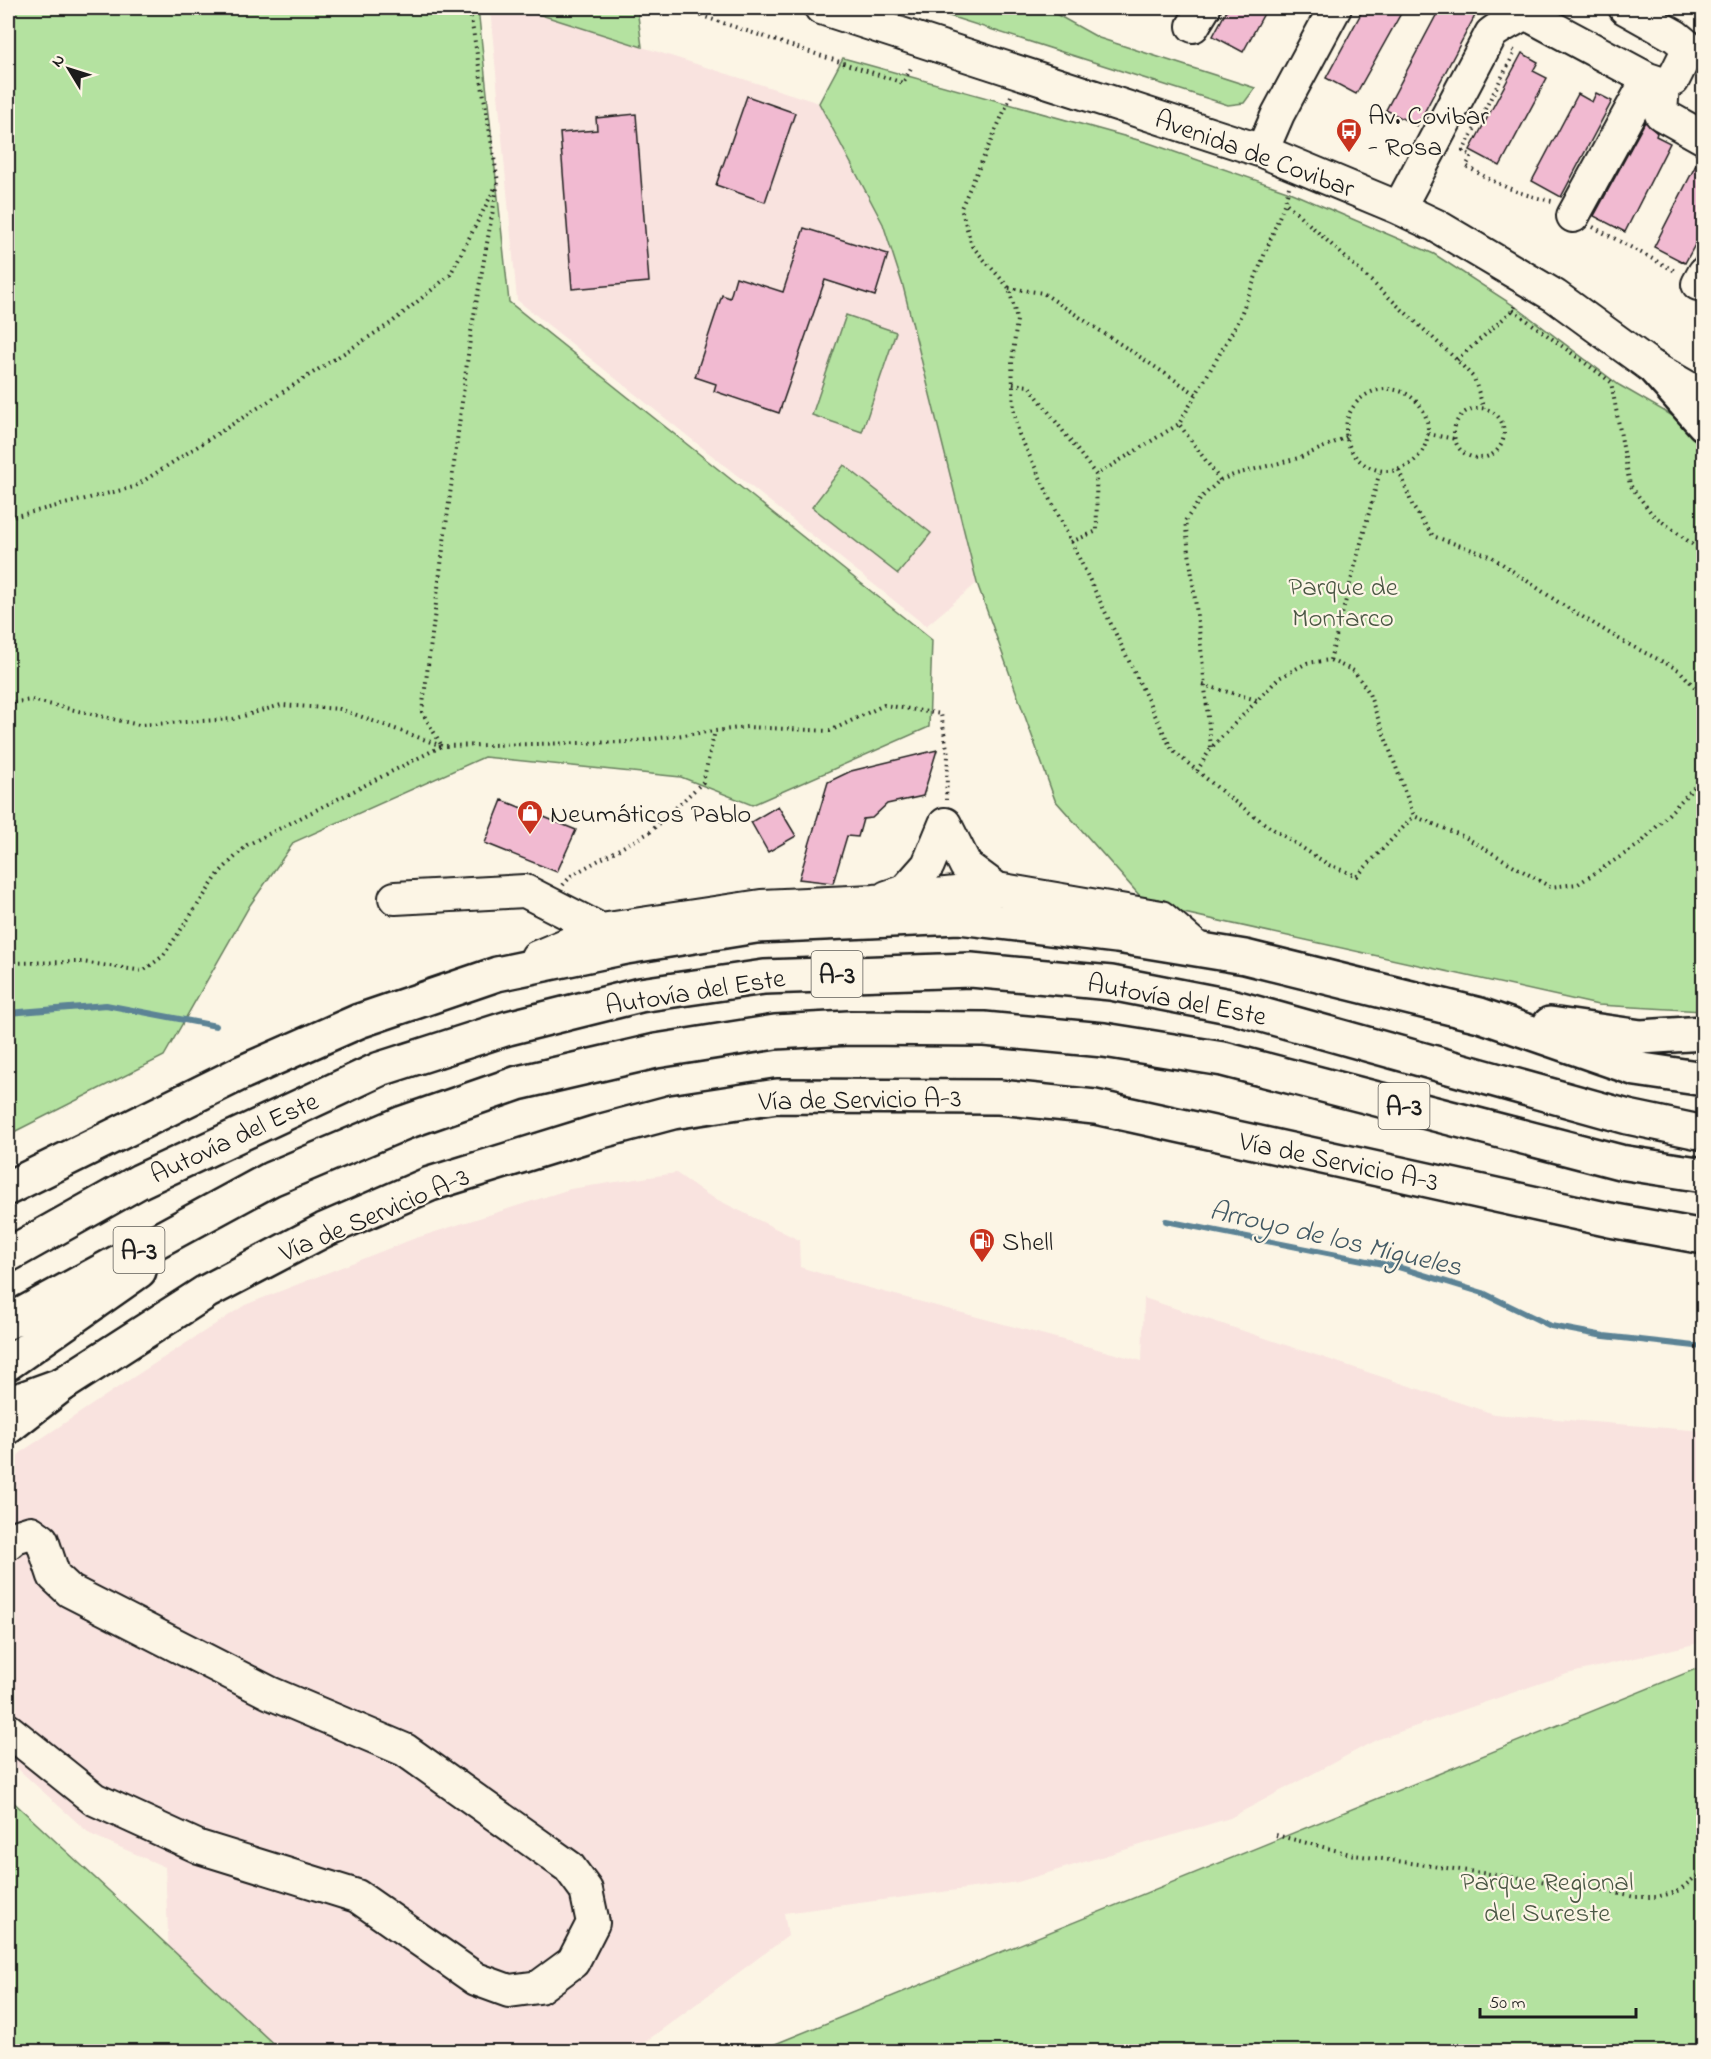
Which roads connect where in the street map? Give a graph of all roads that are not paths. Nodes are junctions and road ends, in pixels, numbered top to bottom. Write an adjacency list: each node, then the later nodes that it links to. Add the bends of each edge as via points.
1 (821, 8): 8 (street, Avenida de Covibar)
2 (1335, 8): 8 (street)
3 (1625, 8): 5 (street, via 1675,36)
4 (1513, 20): 6 (street); 9 (street, via 1491,34)
5 (1695, 40): 6 (street, via 1673,80)
6 (1655, 81): 7 (street, via 1660,114); 10 (street)
7 (1704, 138)
8 (1262, 151): 9 (street, Avenida de Covibar)
9 (1400, 208): 11 (street, Avenida de Covibar, via 1555,296)
10 (1573, 216)
11 (1655, 369): 12 (street, Avenida de Covibar); 13 (main road, Avenida de Covibar)
12 (1704, 397)
13 (1703, 424)
14 (996, 889): 16 (street); 16 (street, via 966,866 945,824 928,865 905,891); 18 (street, via 1161,917)
15 (394, 898): 17 (street, via 525,891)
16 (874, 901): 17 (street, via 761,906)
17 (601, 930): 19 (street)
18 (1198, 949): 19 (main road, via 959,917 756,926 626,947); 20 (main road)
19 (497, 974): 26 (main road, via 359,1021 243,1072)
20 (1480, 1015): 21 (main road, via 1641,1037); 22 (main road, via 1636,1069)
21 (1704, 1033)
22 (1704, 1079)
23 (1704, 1133): 28 (main road, Autovía del Este / A-3, via 1628,1117 1234,1007 1111,983 971,970 764,977 640,995 508,1028 380,1069 140,1181)
24 (1704, 1175): 25 (main road, Autovía del Este / A-3, via 1620,1162 1223,1059 1104,1040 984,1029 849,1028 775,1032 656,1051 518,1083 403,1123)
25 (271, 1179): 29 (main road, Autovía del Este / A-3); 30 (main road)
26 (8, 1188)
27 (1704, 1237): 31 (main road, Vía de Servicio A-3, via 1598,1218 1095,1107 999,1097 777,1096 673,1112 430,1184 324,1230 206,1292)
28 (8, 1255)
29 (8, 1322)
30 (8, 1363)
31 (63, 1384): 32 (main road); 33 (main road, Vía de Servicio A-3)
32 (8, 1404)
33 (8, 1427)
34 (8, 1543): 35 (street, via 31,1532 42,1540 54,1576 70,1591 270,1693 405,1750 569,1867 586,1890 593,1923 573,1962 539,1987 509,1991 476,1979 357,1896 199,1847 94,1800)
35 (8, 1730)

